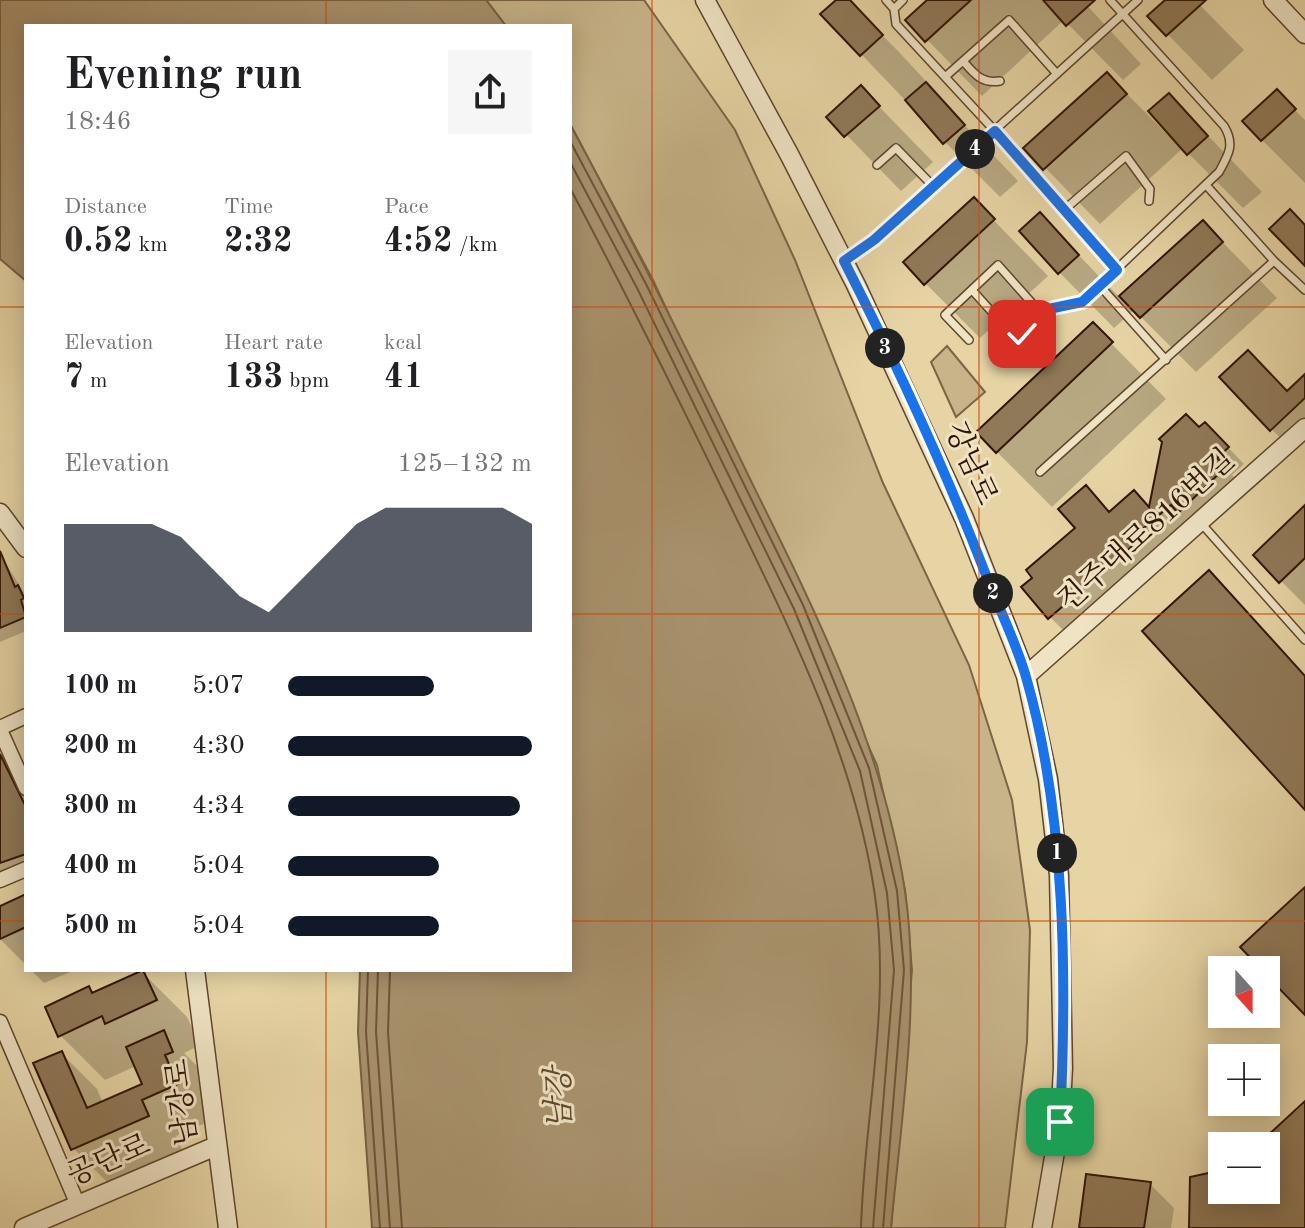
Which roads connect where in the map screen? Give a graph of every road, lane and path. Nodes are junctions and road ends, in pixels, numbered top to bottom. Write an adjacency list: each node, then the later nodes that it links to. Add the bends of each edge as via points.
1 (705, 0): 20 (street, 강남로)
2 (886, 0): 7 (lane)
3 (903, 0): 7 (lane)
4 (1110, 0): 8 (lane)
5 (1138, 0): 8 (lane)
6 (1273, 0): 9 (street)
7 (894, 9): 12 (lane, via 896,24)
8 (1123, 15): 11 (lane); 16 (lane, via 1230,136 1230,152)
9 (1305, 34)
10 (963, 61): 11 (lane, via 1009,20); 12 (lane); 13 (lane, via 977,77)
11 (1057, 74): 14 (lane)
12 (945, 77): 14 (lane)
13 (1000, 81)
14 (995, 131): 17 (lane); 19 (lane)
15 (877, 165): 17 (lane, via 896,148)
16 (1206, 185): 21 (lane); 22 (lane)
17 (933, 186): 20 (lane)
18 (1149, 201): 19 (lane, via 1150,189 1126,156)
19 (1064, 210): 22 (lane)
20 (844, 261): 35 (street, 강남로, via 964,518)
21 (1274, 261): 25 (lane); 28 (lane)
22 (1117, 270): 23 (lane)
23 (1100, 286): 26 (lane, via 1082,302); 28 (lane)
24 (972, 290): 26 (lane, via 998,265); 26 (lane, via 1010,332 1022,334 1038,320); 27 (lane, via 945,315)
25 (1305, 290)
26 (1039, 311)
27 (969, 340)
28 (1166, 360): 30 (lane)
29 (1305, 428): 32 (street, 진주대로816번길)
30 (1040, 472)
31 (2, 520): 33 (street)
32 (1199, 522): 34 (lane); 35 (street, 진주대로816번길)
33 (24, 546)
34 (1305, 640)
35 (1026, 676): 47 (street, 강남로, via 1048,779 1059,875 1063,1068 1060,1122)
36 (24, 717): 37 (street)
37 (0, 729): 38 (street)
38 (24, 783)
39 (24, 870): 40 (street)
40 (0, 880)
41 (195, 972): 43 (street, 남강로)
42 (1, 1025): 44 (street)
43 (216, 1146): 44 (street, 공단로); 46 (street, 남강로)
44 (78, 1205): 45 (street, 공단로)
45 (24, 1228)
46 (228, 1228)
47 (1042, 1228)

